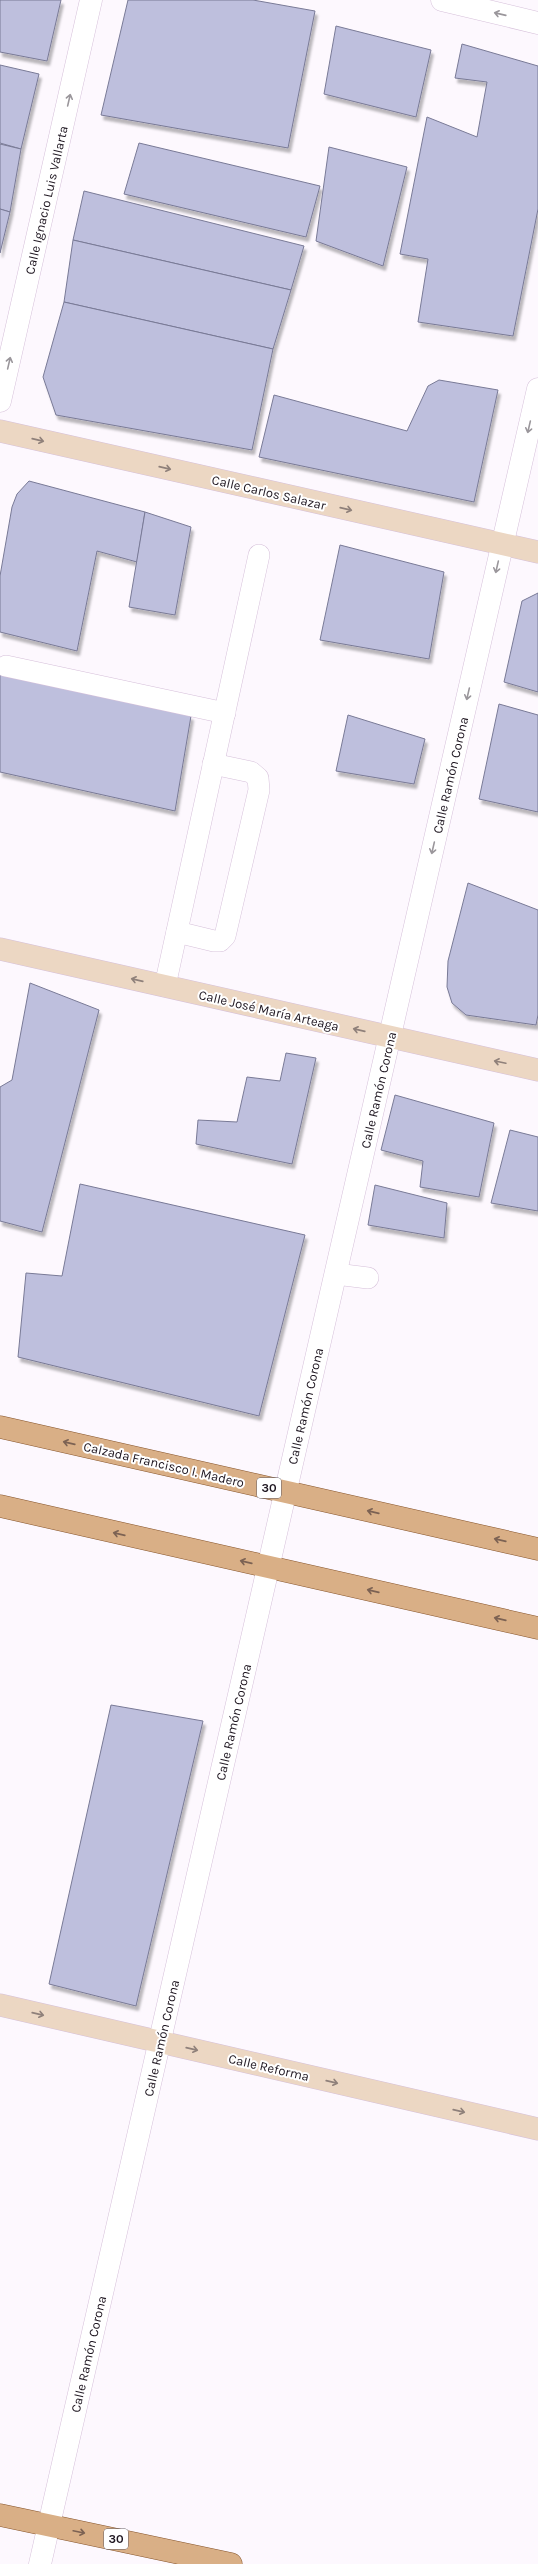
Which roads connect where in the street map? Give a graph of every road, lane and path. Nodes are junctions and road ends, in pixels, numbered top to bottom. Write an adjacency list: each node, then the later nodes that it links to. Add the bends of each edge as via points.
1 (91, 0): 5 (street, Calle Ignacio Luis Vallarta, one-way to 1)
2 (442, 0): 3 (street, one-way to 2)
3 (538, 23)
4 (538, 389): 7 (street, Calle Ramón Corona, one-way to 7)
5 (0, 401)
6 (0, 431): 7 (street, Calle Carlos Salazar, one-way to 7)
7 (502, 544): 8 (street, Calle Carlos Salazar); 16 (street, Calle Ramón Corona, one-way to 16)
8 (538, 552)
9 (259, 555): 11 (lane)
10 (6, 666): 11 (lane)
11 (225, 713): 12 (lane)
12 (213, 764): 13 (lane); 13 (lane, via 250,772 258,778 259,790 225,936 220,941 214,941)
13 (177, 932): 15 (lane)
14 (0, 949): 15 (street, Calle José María Arteaga, one-way to 14)
15 (164, 986): 16 (street, Calle José María Arteaga, one-way to 15)
16 (390, 1037): 17 (street, Calle José María Arteaga, one-way to 16); 18 (street, Calle Ramón Corona)
17 (538, 1070)
18 (336, 1274): 19 (lane); 21 (street, Calle Ramón Corona)
19 (368, 1278)
20 (0, 1427): 21 (main road, Calzada Francisco I. Madero / 30, one-way to 20)
21 (286, 1492): 23 (main road, Calzada Francisco I. Madero / 30, one-way to 21); 24 (street, Calle Ramón Corona)
22 (0, 1506): 24 (main road, one-way to 22)
23 (538, 1549)
24 (268, 1567): 25 (main road, one-way to 24); 27 (street, Calle Ramón Corona)
25 (538, 1628)
26 (0, 2005): 27 (street, Calle Reforma, one-way to 27)
27 (160, 2042): 28 (street, Calle Reforma, one-way to 28); 30 (street, Calle Ramón Corona)
28 (538, 2129)
29 (0, 2515): 30 (main road, 30)
30 (49, 2525): 31 (street, Calle Ramón Corona); 32 (main road, 30, one-way to 32)
31 (40, 2564)
32 (231, 2564)

